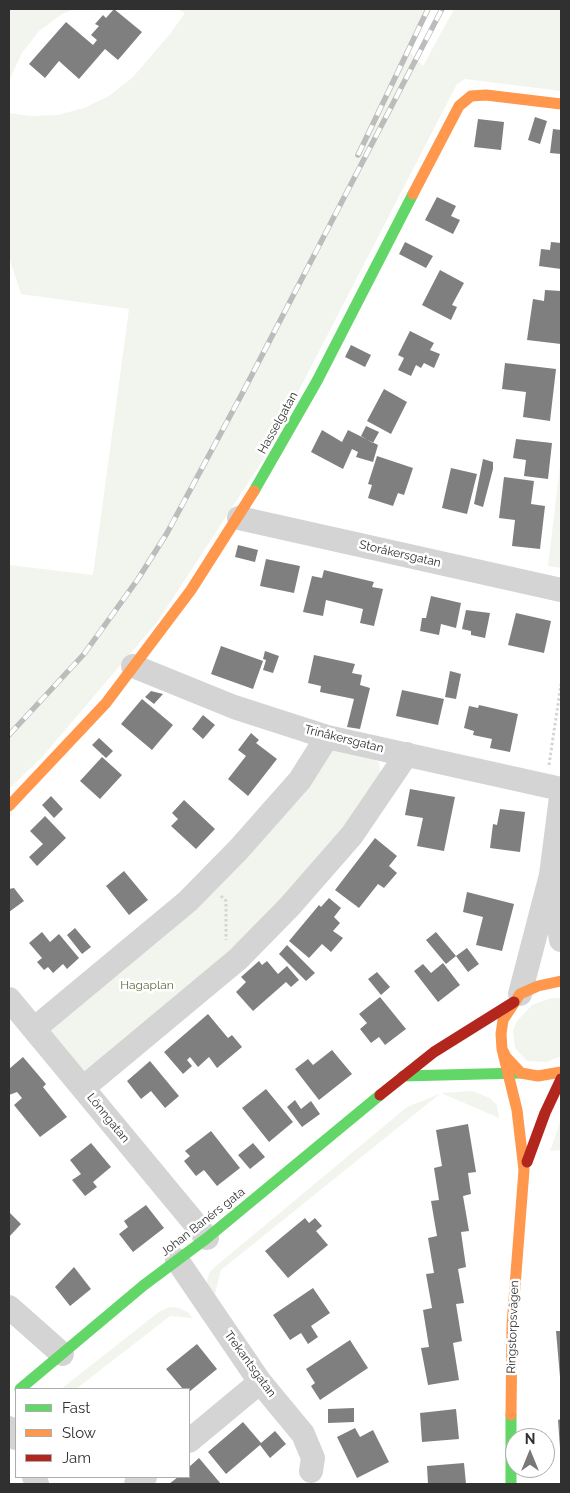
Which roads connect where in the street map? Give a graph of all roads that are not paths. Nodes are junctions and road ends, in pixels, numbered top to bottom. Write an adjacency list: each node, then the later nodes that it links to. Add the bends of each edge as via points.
1 (561, 104): 2 (street, Hasselgatan, via 486,94 470,96 459,106 317,381)
2 (239, 518): 3 (street, Storåkersgatan); 4 (street, Hasselgatan, via 191,590)
3 (561, 590)
4 (133, 666): 5 (street, Trinåkersgatan, via 234,707); 8 (street, Hasselgatan, via 106,703)
5 (327, 737): 6 (street, Trinåkersgatan); 14 (street, via 300,780 188,901)
6 (407, 754): 7 (street, Trinåkersgatan); 22 (street, via 352,835 290,906 244,953)
7 (556, 791): 9 (street)
8 (9, 806)
9 (551, 875): 10 (street); 12 (street)
10 (561, 940)
11 (561, 981): 12 (street, Johan Banérs gata, via 538,986)
12 (517, 998): 15 (street, Ringstorpsvägen, via 503,1020); 20 (street, Johan Banérs gata)
13 (9, 1000): 14 (street, Lönngatan)
14 (34, 1029): 22 (street, Lönngatan)
15 (502, 1049): 16 (street, Ringstorpsvägen); 17 (street, via 512,1065)
16 (509, 1072): 17 (street); 19 (street); 23 (street, Ringstorpsvägen)
17 (522, 1072): 18 (street, via 538,1076)
18 (561, 1072)
19 (477, 1073): 20 (street); 23 (street)
20 (403, 1076): 25 (street, Johan Banérs gata)
21 (561, 1080): 24 (street, Ringstorpsvägen)
22 (83, 1088): 25 (street, Lönngatan)
23 (515, 1102): 24 (street, Ringstorpsvägen)
24 (524, 1170): 33 (street, Ringstorpsvägen, via 512,1325)
25 (207, 1238): 26 (street, Johan Banérs gata)
26 (177, 1260): 28 (street, Johan Banérs gata); 29 (street, Trekantsgatan)
27 (9, 1307): 28 (street)
28 (62, 1354): 30 (street, Johan Banérs gata)
29 (260, 1382): 31 (street); 32 (street, Trekantsgatan, via 303,1434 313,1458)
30 (21, 1388)
31 (190, 1440)
32 (311, 1471)
33 (511, 1484)

